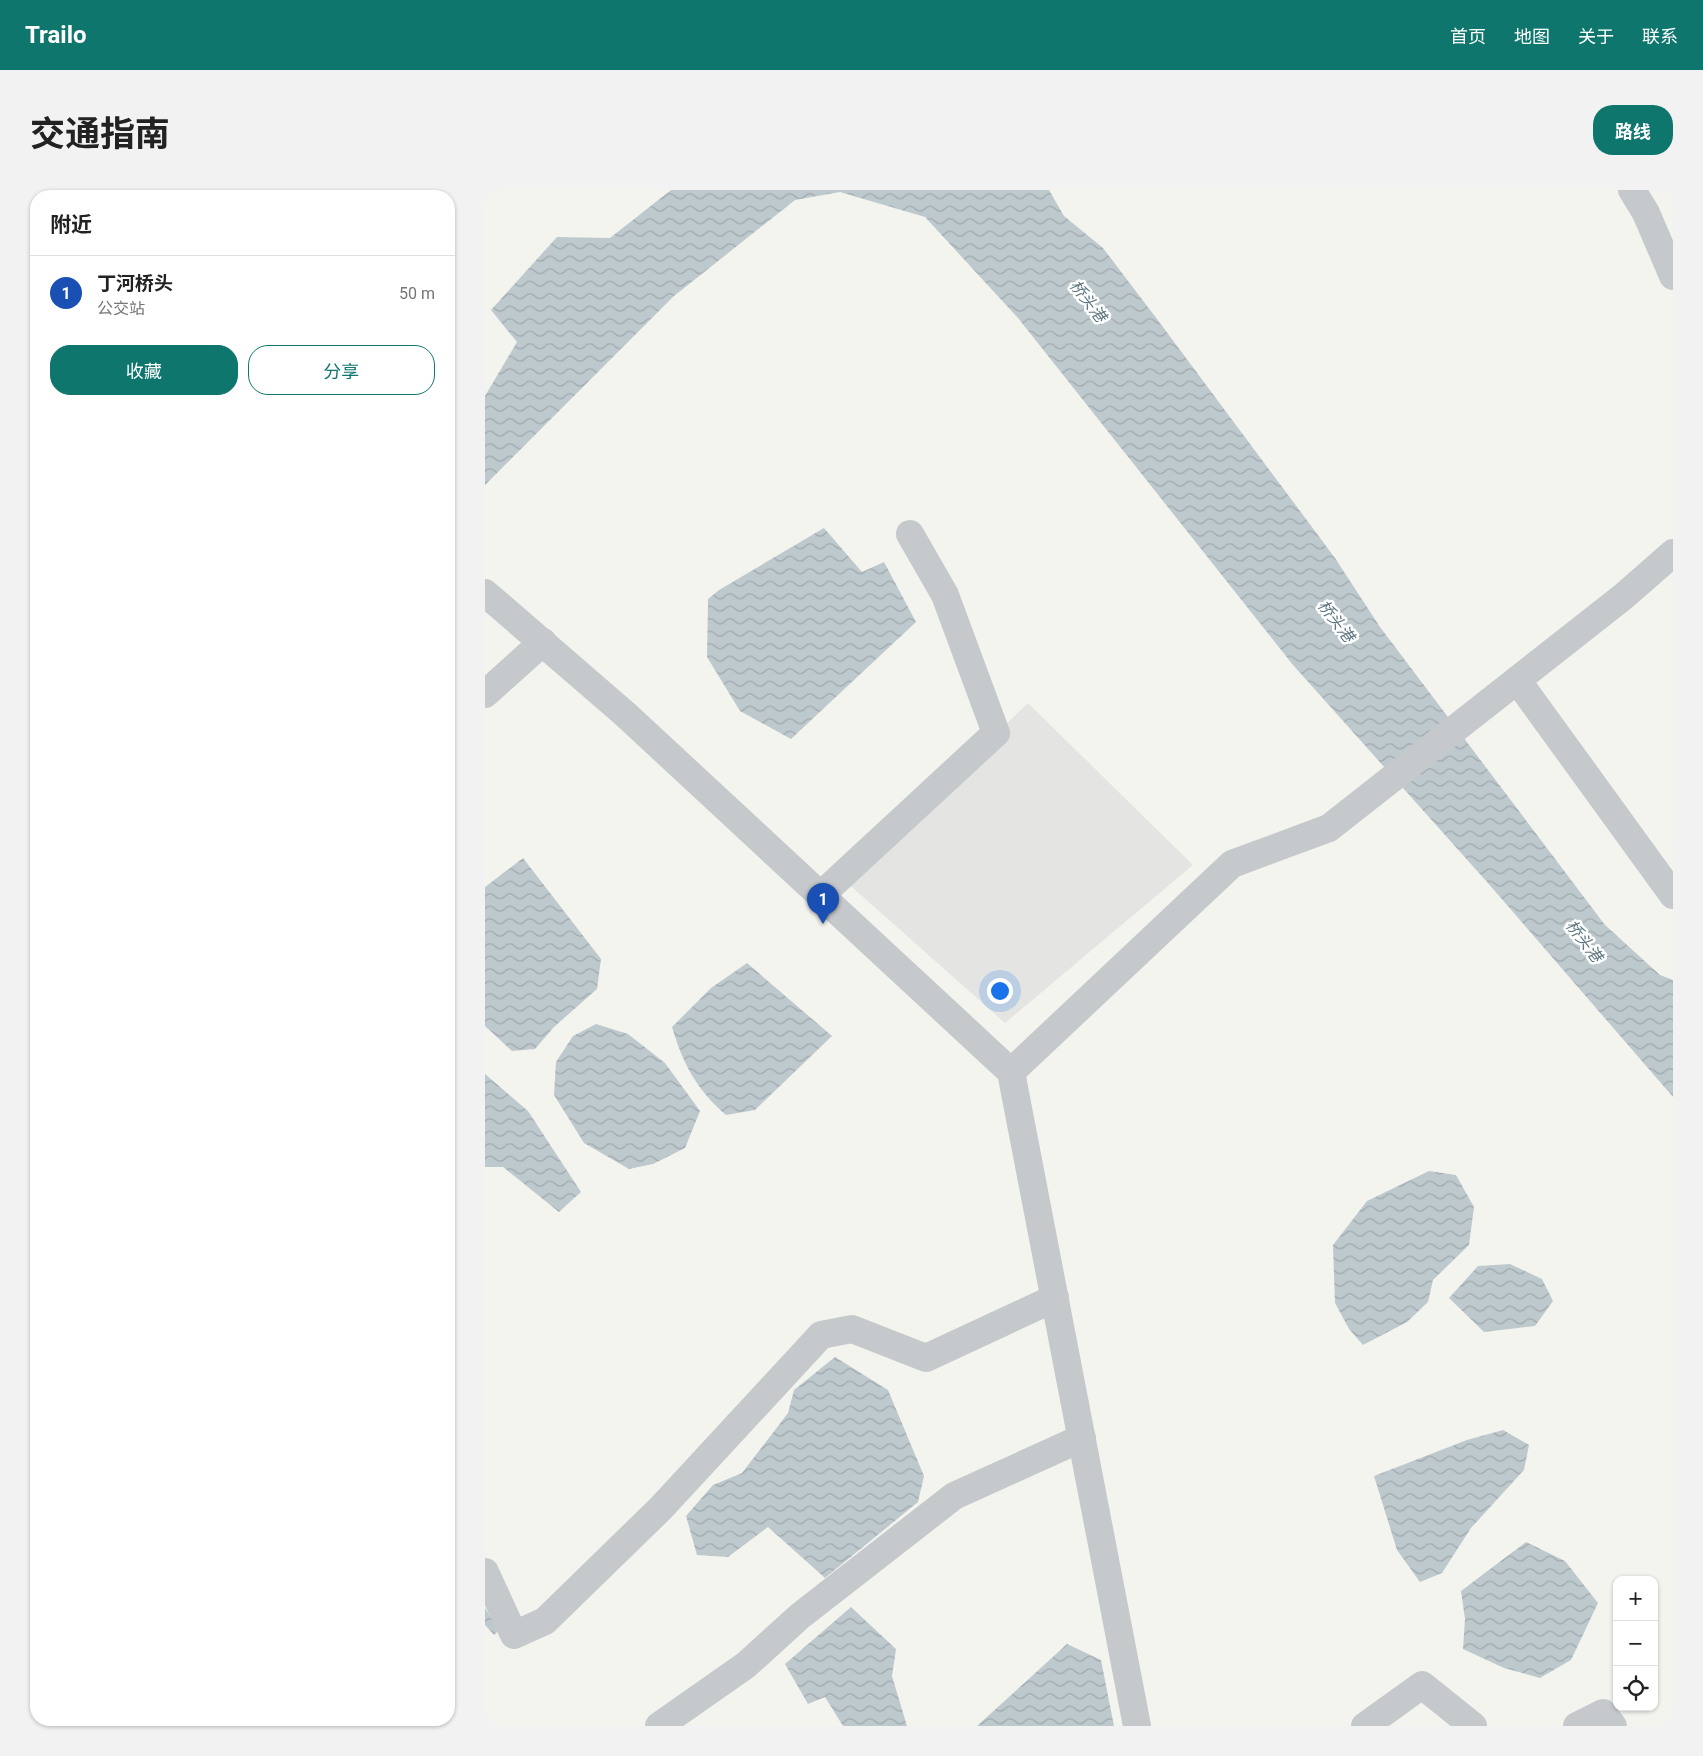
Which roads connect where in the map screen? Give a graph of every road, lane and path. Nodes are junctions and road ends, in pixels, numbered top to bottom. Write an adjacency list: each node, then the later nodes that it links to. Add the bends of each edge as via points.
1 (1632, 190): 2 (street, via 1646,213)
2 (1673, 276)
3 (910, 534): 9 (street, via 945,595 996,733)
4 (1673, 553): 7 (street)
5 (485, 593): 6 (street)
6 (543, 642): 8 (street); 9 (street)
7 (1517, 680): 10 (street); 11 (street, via 1329,828 1232,864)
8 (485, 694)
9 (821, 895): 11 (street)
10 (1673, 895)
11 (1011, 1072): 12 (street)
12 (1055, 1298): 13 (street); 14 (street, via 926,1358 852,1329 821,1335 661,1508 545,1621 515,1635)
13 (1082, 1438): 15 (street, via 955,1496 800,1616 746,1665); 16 (street)
14 (485, 1572)
15 (659, 1726)
16 (1137, 1726)
17 (1365, 1726): 18 (street, via 1422,1684)
18 (1473, 1726)
19 (1577, 1726): 20 (street, via 1603,1713)
20 (1613, 1726)

